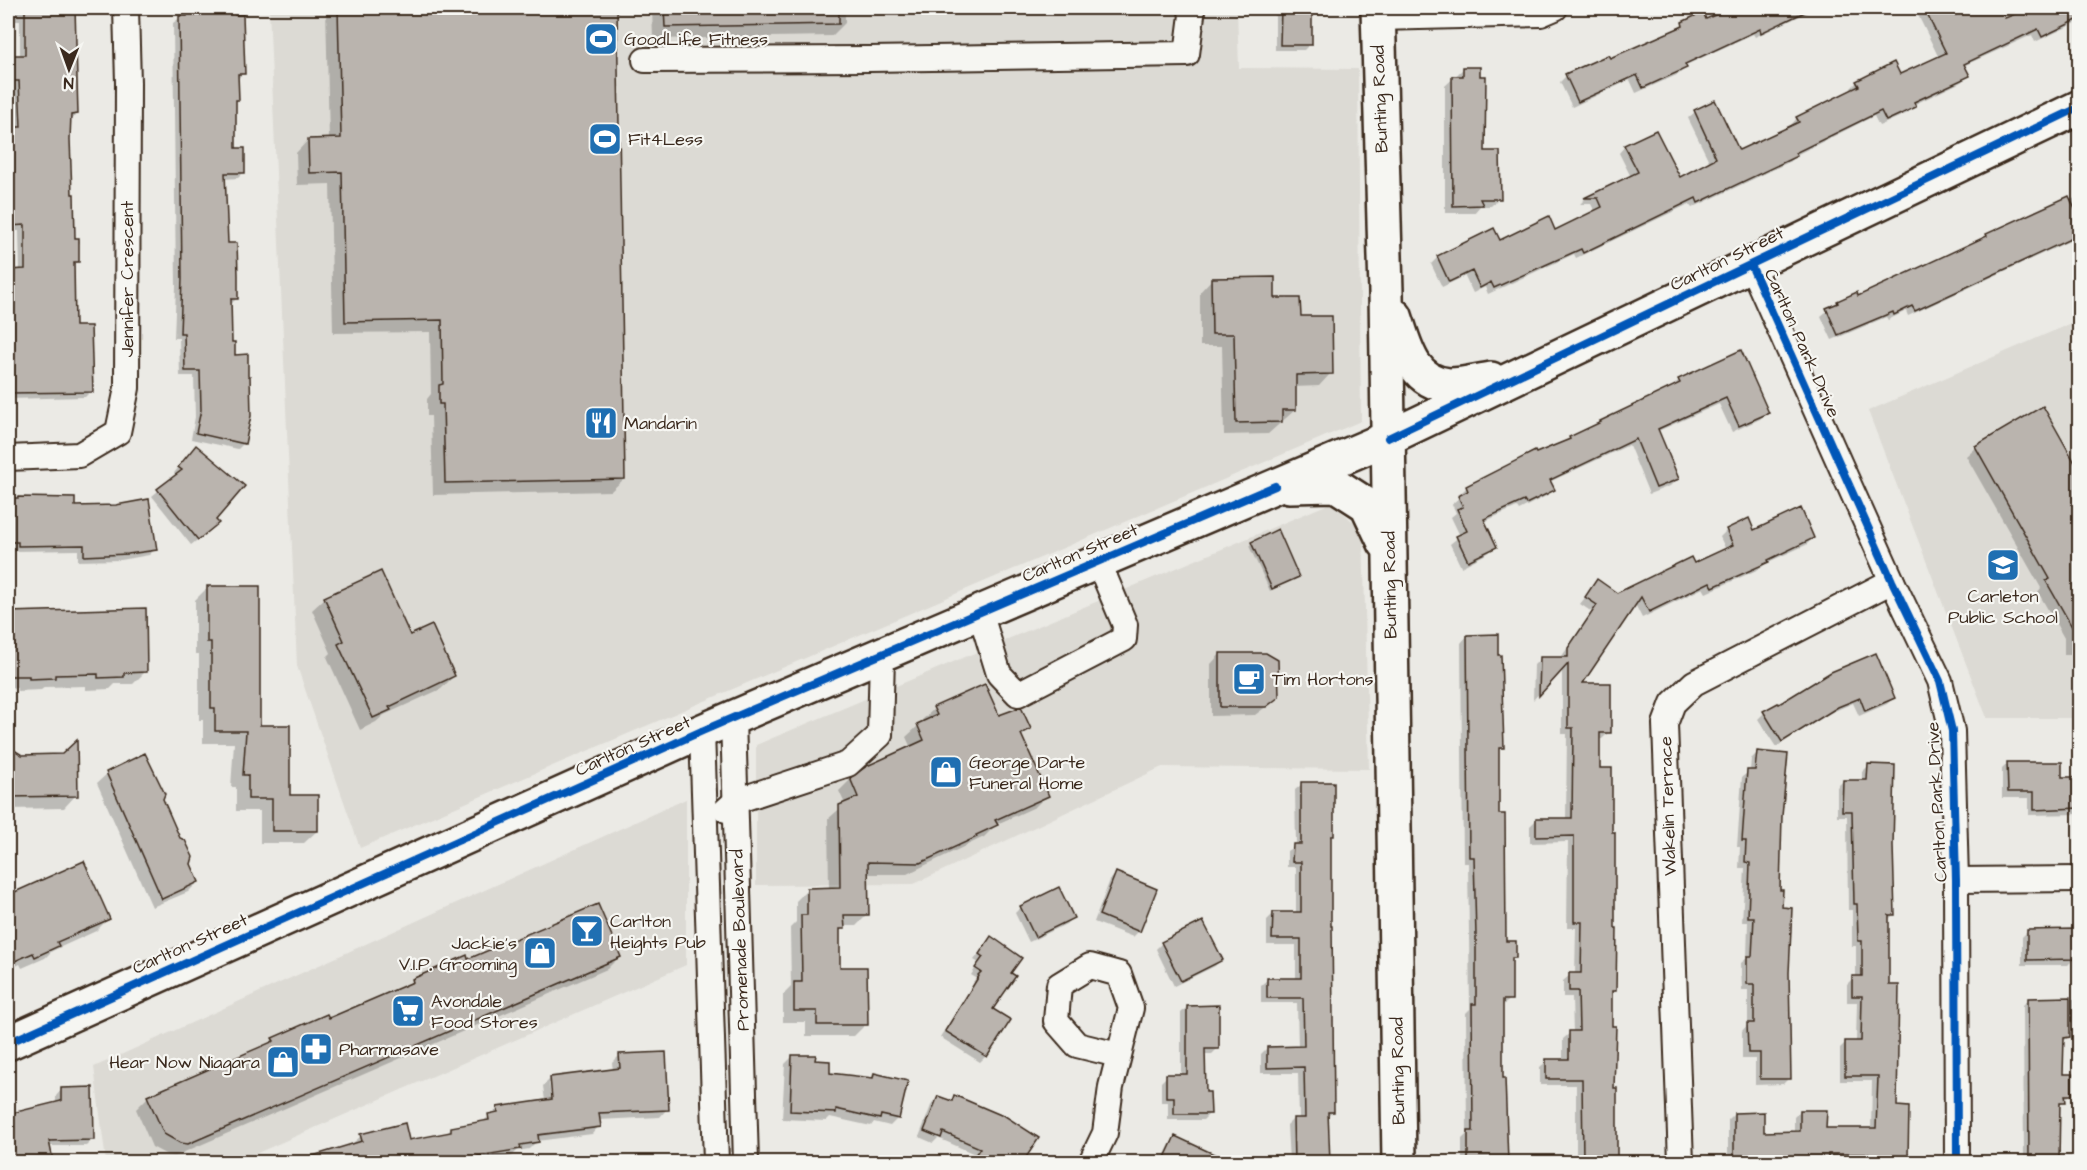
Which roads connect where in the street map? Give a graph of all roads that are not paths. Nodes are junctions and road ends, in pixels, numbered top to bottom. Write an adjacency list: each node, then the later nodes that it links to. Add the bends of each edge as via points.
1 (126, 8): 11 (street, Jennifer Crescent, via 127,388 118,432 80,455)
2 (1190, 8): 5 (street, via 1187,54)
3 (1555, 8): 4 (street, via 1541,14)
4 (1378, 13): 8 (main road, Bunting Road)
5 (645, 60)
6 (2079, 107): 7 (main road, Carlton Street)
7 (1751, 265): 9 (main road, Carlton Street); 15 (street, Carlton Park Drive)
8 (1386, 292): 9 (main road, via 1411,362 1428,379 1451,385); 10 (main road, Bunting Road)
9 (1517, 376): 10 (main road, Carlton Street)
10 (1388, 438): 12 (main road, Carlton Street); 13 (main road, Bunting Road)
11 (8, 458)
12 (1275, 486): 13 (main road, via 1336,485 1367,505); 14 (main road, Carlton Street)
13 (1389, 553): 29 (main road, Bunting Road)
14 (1098, 561): 16 (main road, Carlton Street); 16 (street, via 1125,625 1124,639 1018,694 999,674)
15 (1892, 581): 23 (street, Carlton Park Drive, via 1940,681 1952,731); 30 (street, Wakelin Terrace, via 1694,683 1673,703 1665,724)
16 (980, 612): 17 (main road, Carlton Street)
17 (882, 655): 18 (main road, Carlton Street); 20 (street, via 880,735 848,764)
18 (732, 718): 19 (main road, Carlton Street); 20 (street, Promenade Boulevard)
19 (702, 731): 21 (street, Promenade Boulevard); 24 (main road, Carlton Street)
20 (735, 803): 21 (street); 27 (street, Promenade Boulevard)
21 (705, 826): 26 (street, Promenade Boulevard)
22 (2079, 879): 23 (street)
23 (1956, 880): 31 (street, Carlton Park Drive)
24 (8, 1043)
25 (1118, 1055): 28 (street, via 1105,1133)
26 (716, 1162)
27 (746, 1162)
28 (1091, 1162)
29 (1399, 1162)
30 (1681, 1162)
31 (1957, 1162)

